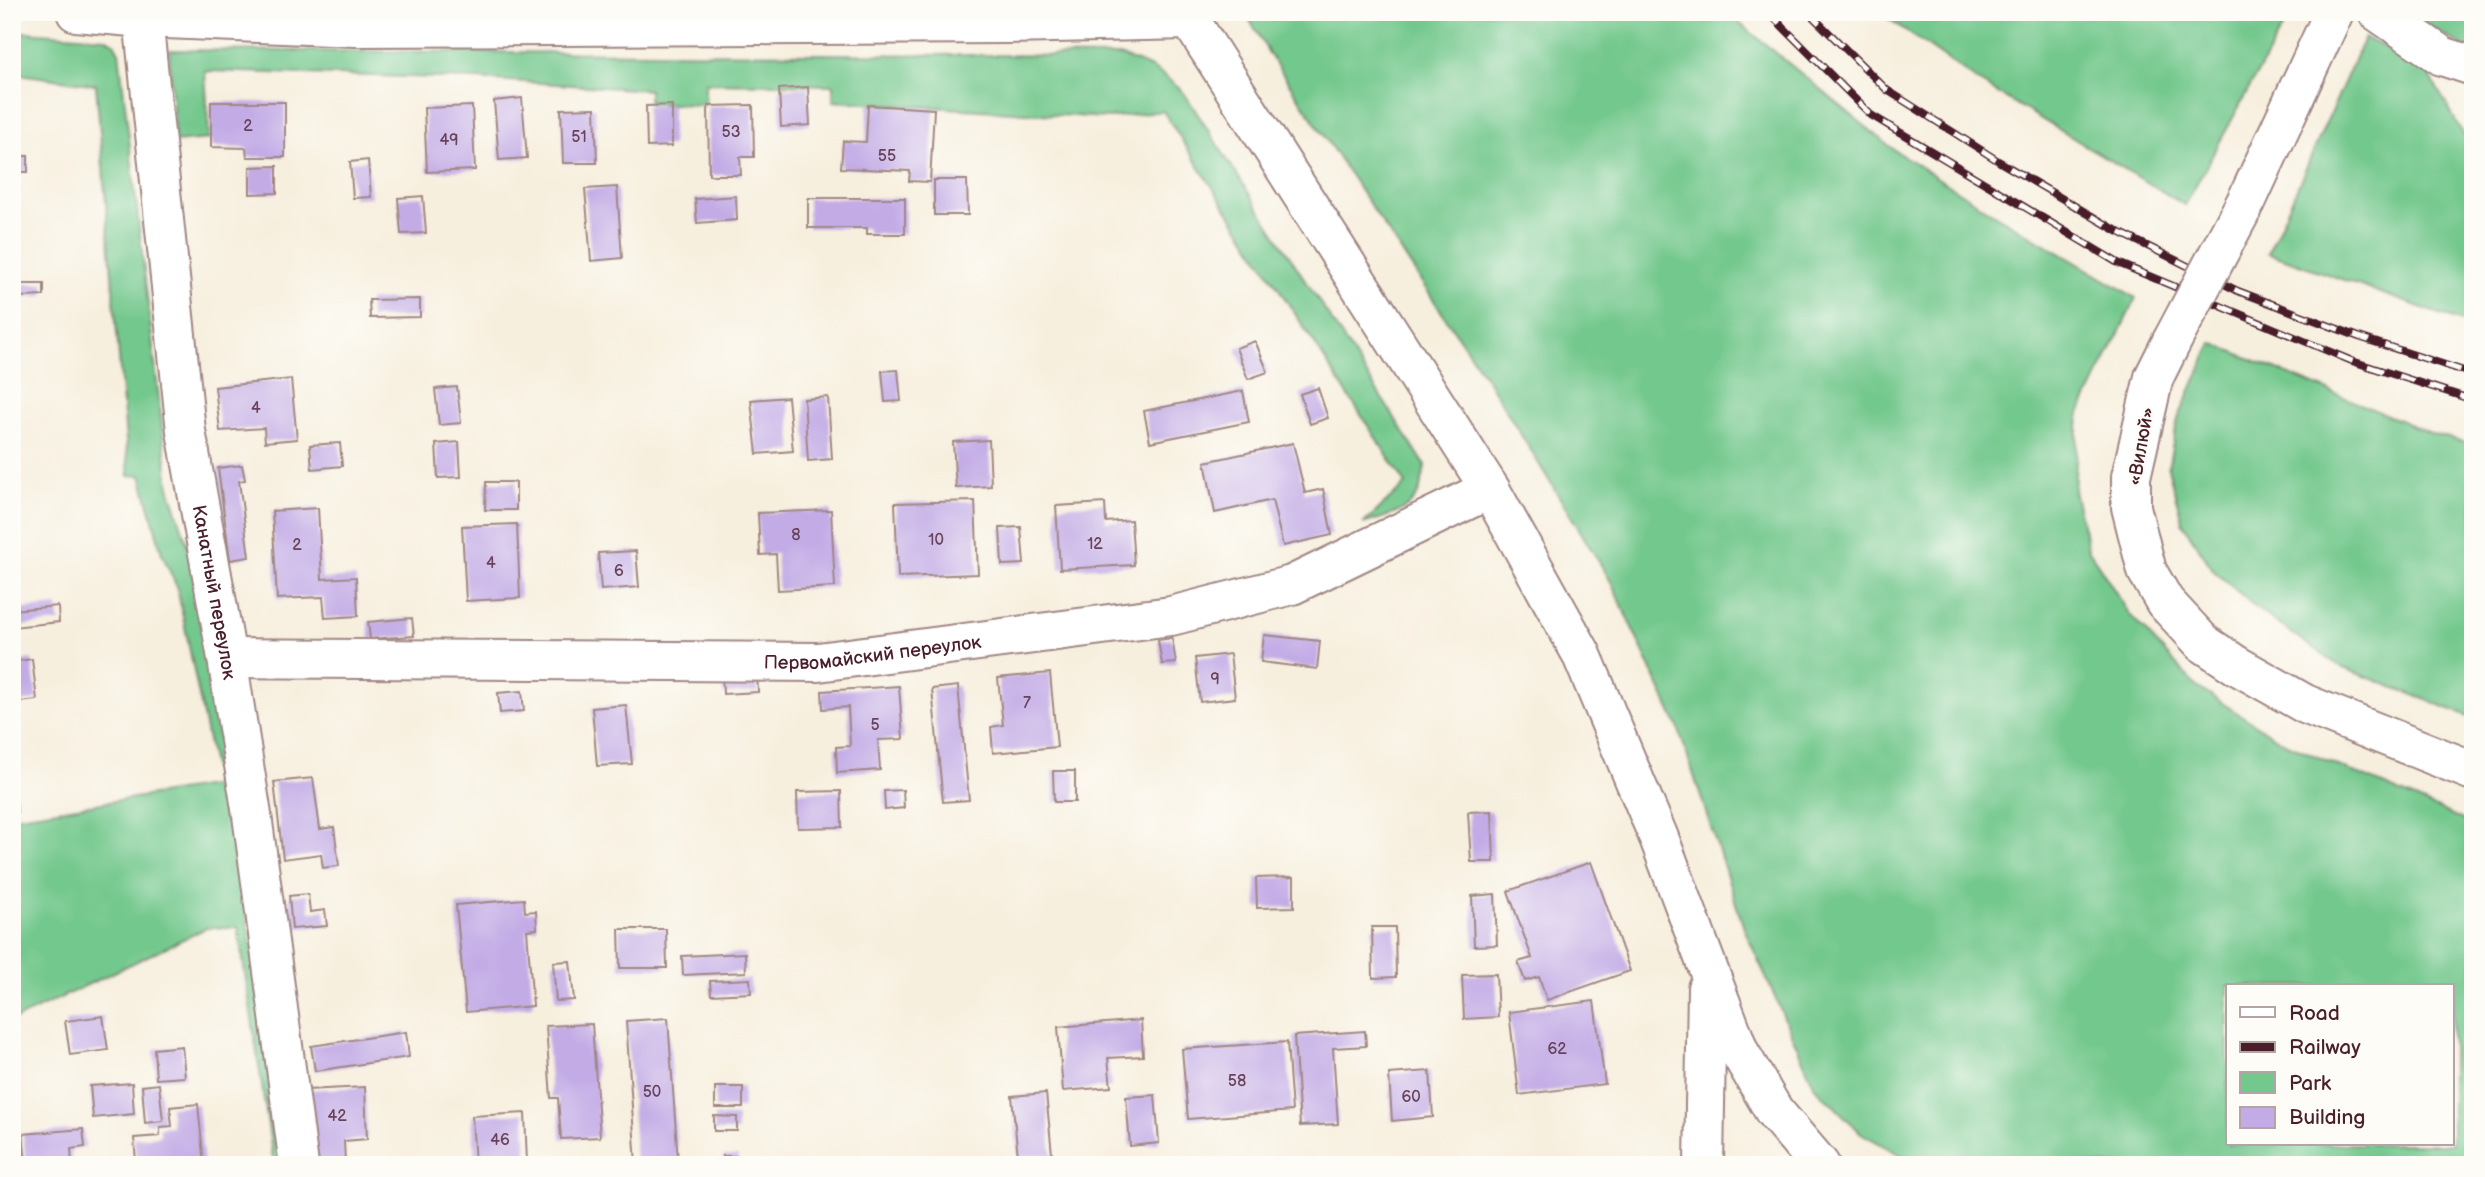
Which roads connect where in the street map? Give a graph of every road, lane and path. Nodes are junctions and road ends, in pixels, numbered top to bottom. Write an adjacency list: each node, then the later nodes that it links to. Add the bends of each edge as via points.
1 (76, 12): 5 (main road)
2 (2334, 12): 10 (main road, «Вилюй», bridge, via 2247,200 2154,377 2131,477 2131,507 2147,570 2165,603 2203,643 2305,705)
3 (2378, 12): 7 (main road)
4 (1187, 16): 6 (main road, via 1007,24); 8 (main road)
5 (143, 18): 6 (main road); 9 (main road, Канатный переулок, via 186,431)
6 (355, 20)
7 (2458, 61)
8 (1490, 489): 9 (main road, Первомайский переулок, via 1292,585 1157,618 818,662); 11 (main road, via 1581,653)
9 (228, 657): 12 (main road, Канатный переулок)
10 (2473, 771)
11 (1707, 964): 13 (main road); 14 (main road, via 1739,1051 1774,1111)
12 (299, 1165)
13 (1704, 1165)
14 (1820, 1165)

